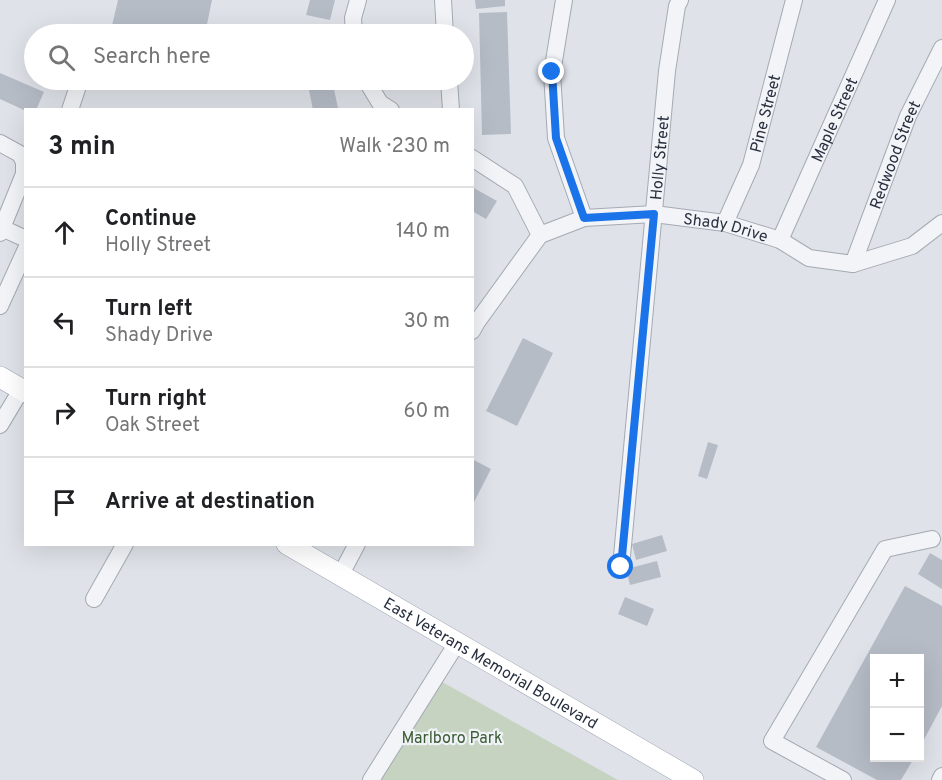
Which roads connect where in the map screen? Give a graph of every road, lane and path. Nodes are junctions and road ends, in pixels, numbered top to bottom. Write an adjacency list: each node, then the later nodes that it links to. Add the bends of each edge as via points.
1 (358, 0): 7 (street)
2 (443, 0): 8 (street)
3 (564, 0): 19 (street, via 552,72 556,138)
4 (680, 0): 18 (street, Holly Street, via 667,71)
5 (794, 0): 20 (street, Pine Street, via 751,165)
6 (887, 0): 25 (street, Maple Street)
7 (353, 24)
8 (444, 24)
9 (942, 48): 27 (street, Redwood Street, via 908,116)
10 (77, 90): 13 (street)
11 (372, 90): 14 (street)
12 (450, 90): 15 (street)
13 (71, 108)
14 (388, 108)
15 (451, 108)
16 (0, 143): 22 (street, via 20,154 24,162 24,174)
17 (474, 159): 23 (street, via 515,186)
18 (654, 214): 19 (street, Shady Drive); 20 (street, Shady Drive); 37 (street, Holly Street)
19 (584, 218): 23 (street, Shady Drive)
20 (725, 223): 25 (street, Shady Drive)
21 (942, 223): 27 (street, Shady Drive, via 912,246)
22 (1, 230): 24 (street)
23 (540, 235): 29 (street)
24 (24, 238)
25 (780, 240): 27 (street, Shady Drive, via 809,258)
26 (24, 253): 28 (street)
27 (853, 264)
28 (0, 306)
29 (474, 324)
30 (0, 378): 31 (main road)
31 (23, 391): 32 (street)
32 (0, 425)
33 (939, 540): 44 (street, via 885,549 772,741)
34 (124, 546): 39 (street)
35 (291, 546): 38 (main road, East Veterans Memorial Boulevard)
36 (356, 546): 38 (street)
37 (621, 567)
38 (340, 576): 40 (main road, East Veterans Memorial Boulevard)
39 (94, 599)
40 (457, 643): 42 (street); 43 (main road, East Veterans Memorial Boulevard)
41 (942, 776): 45 (street)
42 (371, 780)
43 (693, 780)
44 (843, 780)
45 (940, 780)

